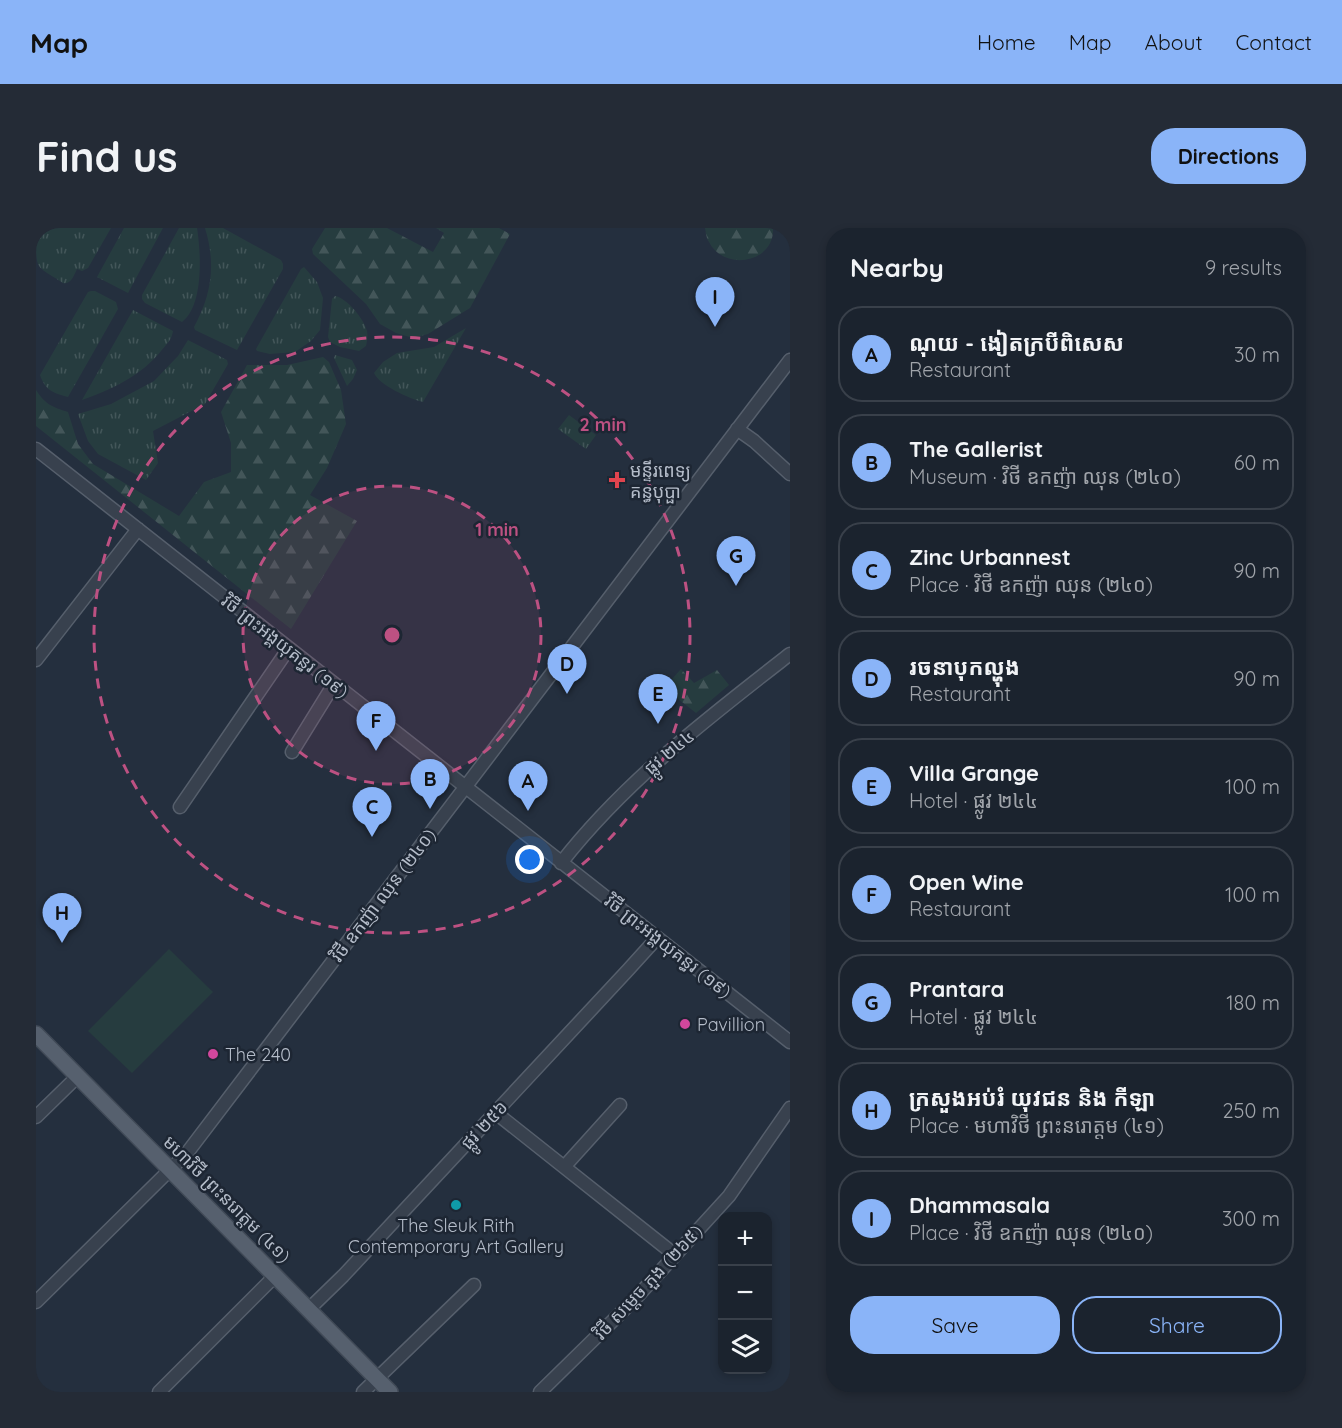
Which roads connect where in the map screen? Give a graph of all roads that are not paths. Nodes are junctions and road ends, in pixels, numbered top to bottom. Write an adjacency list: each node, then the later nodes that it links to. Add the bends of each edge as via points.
1 (790, 360): 2 (street, វិថី ឧកញ៉ា ឈុន (២៤០))
2 (737, 429): 4 (street); 11 (street, វិថី ឧកញ៉ា ឈុន (២៤០))
3 (36, 449): 5 (street, វិថី ព្រះអង្គយុគន្ធរ (១៩))
4 (790, 474)
5 (138, 529): 6 (street, វិថី ព្រះអង្គយុគន្ធរ (១៩)); 8 (street)
6 (289, 648): 9 (street, វិថី ព្រះអង្គយុគន្ធរ (១៩)); 12 (street)
7 (790, 654): 13 (street, ផ្លូវ ២៤៤, via 645,771)
8 (36, 660)
9 (334, 684): 10 (street); 11 (street, វិថី ព្រះអង្គយុគន្ធរ (១៩))
10 (292, 752)
11 (465, 788): 13 (street, វិថី ព្រះអង្គយុគន្ធរ (១៩)); 23 (street, វិថី ឧកញ៉ា ឈុន (២៤០))
12 (180, 807)
13 (561, 863): 14 (street, វិថី ព្រះអង្គយុគន្ធរ (១៩))
14 (657, 938): 16 (street, វិថី ព្រះអង្គយុគន្ធរ (១៩)); 20 (street, ផ្លូវ ២៥៦)
15 (36, 1034): 17 (main road, មហាវិថី ព្រះនរោត្តម (៤១))
16 (790, 1042)
17 (78, 1076): 21 (street); 23 (main road, មហាវិថី ព្រះនរោត្តម (៤១))
18 (620, 1105): 22 (street)
19 (790, 1108): 24 (street, វិថី សម្តេច ភួង (២៦៥), via 729,1196)
20 (496, 1113): 22 (street); 28 (street, ផ្លូវ ២៥៦)
21 (36, 1117)
22 (564, 1167): 24 (street)
23 (170, 1170): 25 (main road, មហាវិថី ព្រះនរោត្តម (៤១)); 27 (street, វិថី ឧកញ៉ា ឈុន (២៤០))
24 (675, 1255): 33 (street, វិថី សម្តេច ភួង (២៦៥))
25 (275, 1276): 28 (main road, មហាវិថី ព្រះនរោត្តម (៤១)); 30 (street)
26 (474, 1285): 29 (street)
27 (36, 1302)
28 (309, 1310): 29 (main road, មហាវិថី ព្រះនរោត្តម (៤១))
29 (376, 1379): 31 (street); 32 (main road, មហាវិថី ព្រះនរោត្តម (៤១))
30 (159, 1392)
31 (363, 1392)
32 (390, 1392)
33 (540, 1392)

